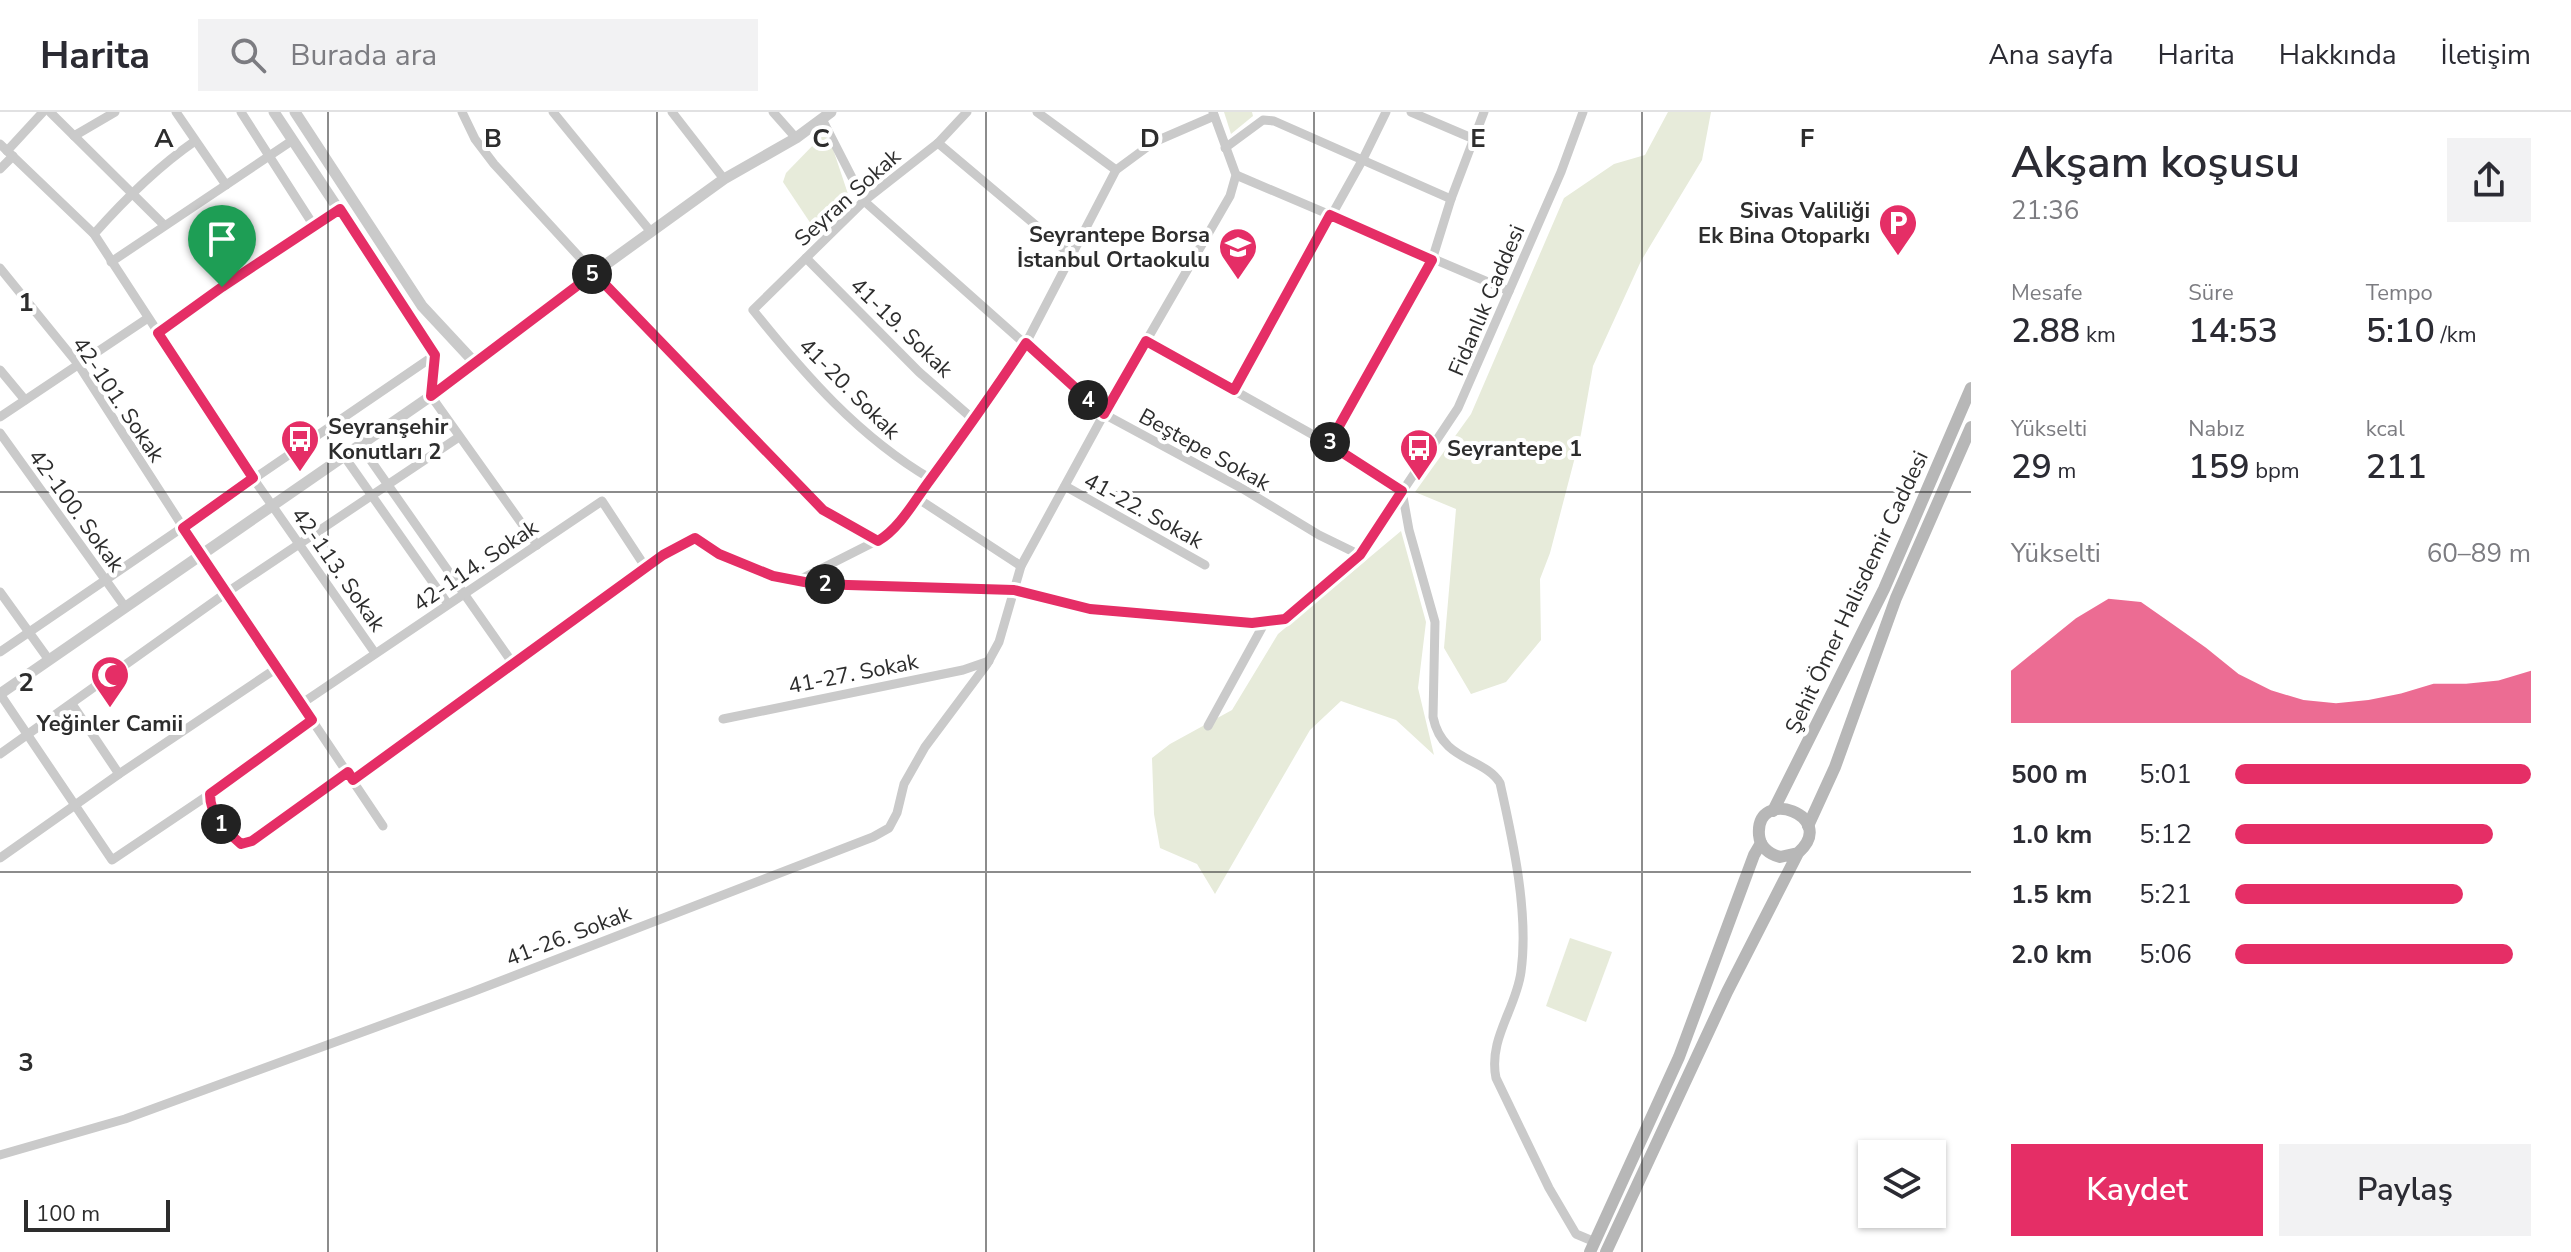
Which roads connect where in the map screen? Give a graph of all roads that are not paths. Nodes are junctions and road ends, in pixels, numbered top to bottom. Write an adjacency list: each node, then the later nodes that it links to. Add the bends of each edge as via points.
1 (43, 112): 28 (street)
2 (50, 112): 21 (street)
3 (115, 112): 21 (street)
4 (176, 112): 25 (street)
5 (241, 112): 29 (street)
6 (274, 112): 24 (street)
7 (295, 112): 58 (street, via 422,306)
8 (462, 112): 50 (street, via 494,164)
9 (553, 112): 43 (street)
10 (672, 112): 34 (street)
11 (773, 112): 22 (street)
12 (967, 112): 26 (street, Seyran Sokak)
13 (1037, 112): 32 (street)
14 (1386, 112): 30 (street)
15 (1411, 112): 23 (street)
16 (1484, 112): 23 (street)
17 (1583, 112): 51 (street, Fidanlık Caddesi)
18 (1214, 114): 27 (street); 32 (street, via 1154,142)
19 (827, 116): 22 (street); 38 (street)
20 (1262, 116): 27 (street); 30 (street)
21 (74, 136): 36 (street)
22 (796, 138): 34 (street)
23 (1474, 139): 37 (street)
24 (293, 140): 29 (street); 39 (street)
25 (195, 141): 35 (street); 36 (street)
26 (938, 143): 38 (street, Seyran Sokak); 45 (street)
27 (1225, 148): 33 (street)
28 (7, 150): 31 (street); 44 (street, 42-113. Sokak)
29 (270, 157): 35 (street); 42 (street)
30 (1363, 159): 37 (street); 40 (street)
31 (0, 169)
32 (1116, 170): 45 (street)
33 (1236, 175): 40 (street); 55 (street, 41-26. Sokak, via 1223,210)
34 (724, 179): 43 (street)
35 (226, 185): 41 (street)
36 (131, 192): 41 (street); 44 (street)
37 (1451, 199): 47 (street)
38 (864, 201): 46 (street, Seyran Sokak); 56 (street, Beştepe Sokak)
39 (340, 209): 42 (street); 57 (street)
40 (1330, 215): 47 (street); 62 (street)
41 (164, 225): 48 (street)
42 (314, 226): 54 (street)
43 (651, 232): 50 (street)
44 (94, 234): 48 (street, 42-113. Sokak)
45 (1071, 255): 56 (street)
46 (806, 258): 52 (street, Seyran Sokak); 67 (street, 41-19. Sokak)
47 (1432, 260): 51 (street); 71 (street)
48 (111, 262): 53 (street, 42-113. Sokak)
49 (0, 268): 59 (street, 42-101. Sokak)
50 (594, 273): 58 (street); 83 (street, via 823,510)
51 (1509, 291): 78 (street, Fidanlık Caddesi, via 1458,408)
52 (753, 310): 75 (street, 41-20. Sokak, via 850,420)
53 (148, 318): 54 (street, 42-113. Sokak); 59 (street)
54 (158, 333): 74 (street, 42-113. Sokak)
55 (1146, 341): 62 (street); 65 (street, 41-26. Sokak)
56 (1026, 343): 65 (street, Beştepe Sokak); 67 (street)
57 (435, 355): 63 (street); 74 (street)
58 (475, 363): 63 (street)
59 (78, 364): 64 (street); 82 (street, 42-101. Sokak)
60 (0, 370): 64 (street)
61 (1971, 388): 119 (main road, Şehit Ömer Halisdemir Caddesi, via 1884,589)
62 (1234, 390): 71 (street)
63 (431, 396): 70 (street); 72 (street)
64 (25, 400): 66 (street)
65 (1104, 414): 77 (street, 41-26. Sokak); 87 (street, Beştepe Sokak)
66 (0, 417)
67 (974, 420): 75 (street)
68 (1971, 427): 121 (main road, Şehit Ömer Halisdemir Caddesi, via 1896,598)
69 (0, 433): 91 (street, 42-100. Sokak)
70 (459, 437): 76 (street); 85 (street)
71 (1329, 444): 78 (street)
72 (360, 445): 73 (street); 76 (street)
73 (344, 456): 79 (street); 81 (street)
74 (253, 478): 81 (street, 42-113. Sokak); 82 (street)
75 (931, 479): 80 (street)
76 (387, 486): 79 (street); 96 (street)
77 (1065, 486): 88 (street, 41-22. Sokak); 89 (street, 41-26. Sokak)
78 (1402, 491): 87 (street, Fidanlık Caddesi); 126 (street, via 1435,622 1436,731 1464,759 1495,774 1500,783 1520,895 1521,973 1498,1038 1496,1078 1549,1188 1576,1234)
79 (372, 496): 84 (street); 97 (street)
80 (917, 498): 83 (street); 89 (street)
81 (273, 505): 84 (street, 42-113. Sokak); 86 (street)
82 (183, 528): 86 (street, 42-101. Sokak); 91 (street)
83 (878, 541): 92 (street)
84 (300, 545): 95 (street); 102 (street, 42-113. Sokak)
85 (537, 545): 90 (street, 42-114. Sokak, via 602,501); 96 (street, 42-114. Sokak)
86 (201, 555): 95 (street, 42-101. Sokak); 98 (street)
87 (1360, 555): 99 (street, Fidanlık Caddesi, via 1285,619)
88 (1205, 565)
89 (1021, 566): 93 (street, 41-26. Sokak)
90 (646, 568): 92 (street, via 695,538 719,554); 105 (street)
91 (106, 581): 98 (street, 42-100. Sokak); 100 (street)
92 (797, 581): 93 (street)
93 (1014, 590): 99 (street, via 1090,609); 104 (street, 41-26. Sokak)
94 (0, 592): 100 (street)
95 (226, 593): 106 (street, 42-101. Sokak); 108 (street)
96 (464, 594): 97 (street, 42-114. Sokak); 105 (street)
97 (448, 604): 102 (street, 42-114. Sokak)
98 (125, 607): 103 (street)
99 (1265, 622): 112 (street)
100 (29, 632): 101 (street); 103 (street)
101 (0, 652)
102 (375, 653): 109 (street, 42-114. Sokak)
103 (49, 660): 107 (street)
104 (989, 661): 110 (street, 41-27. Sokak); 125 (street, 41-26. Sokak, via 925,747 904,784 889,828 873,837 125,1119)
105 (514, 665): 116 (street)
106 (277, 668): 109 (street, 42-101. Sokak); 115 (street)
107 (0, 694): 113 (street)
108 (72, 704): 113 (street); 115 (street)
109 (301, 704): 111 (street, 42-101. Sokak)
110 (723, 719)
111 (312, 720): 116 (street, 42-101. Sokak); 117 (street)
112 (1208, 726)
113 (28, 735): 114 (street); 118 (street)
114 (0, 754)
115 (119, 774): 118 (street)
116 (350, 776): 117 (street, via 241,844 216,817); 120 (street, 42-101. Sokak)
117 (210, 794): 118 (street, via 112,860)
118 (74, 805): 124 (street)
119 (1773, 811): 121 (main road, via 1794,810); 122 (main road, via 1761,825)
120 (383, 826)
121 (1808, 826): 123 (main road, via 1807,842)
122 (1761, 843): 123 (main road, via 1780,857); 126 (main road, via 1679,1057)
123 (1798, 853): 127 (main road)
124 (0, 858)
125 (0, 1155)
126 (1592, 1247)
127 (1606, 1252)

